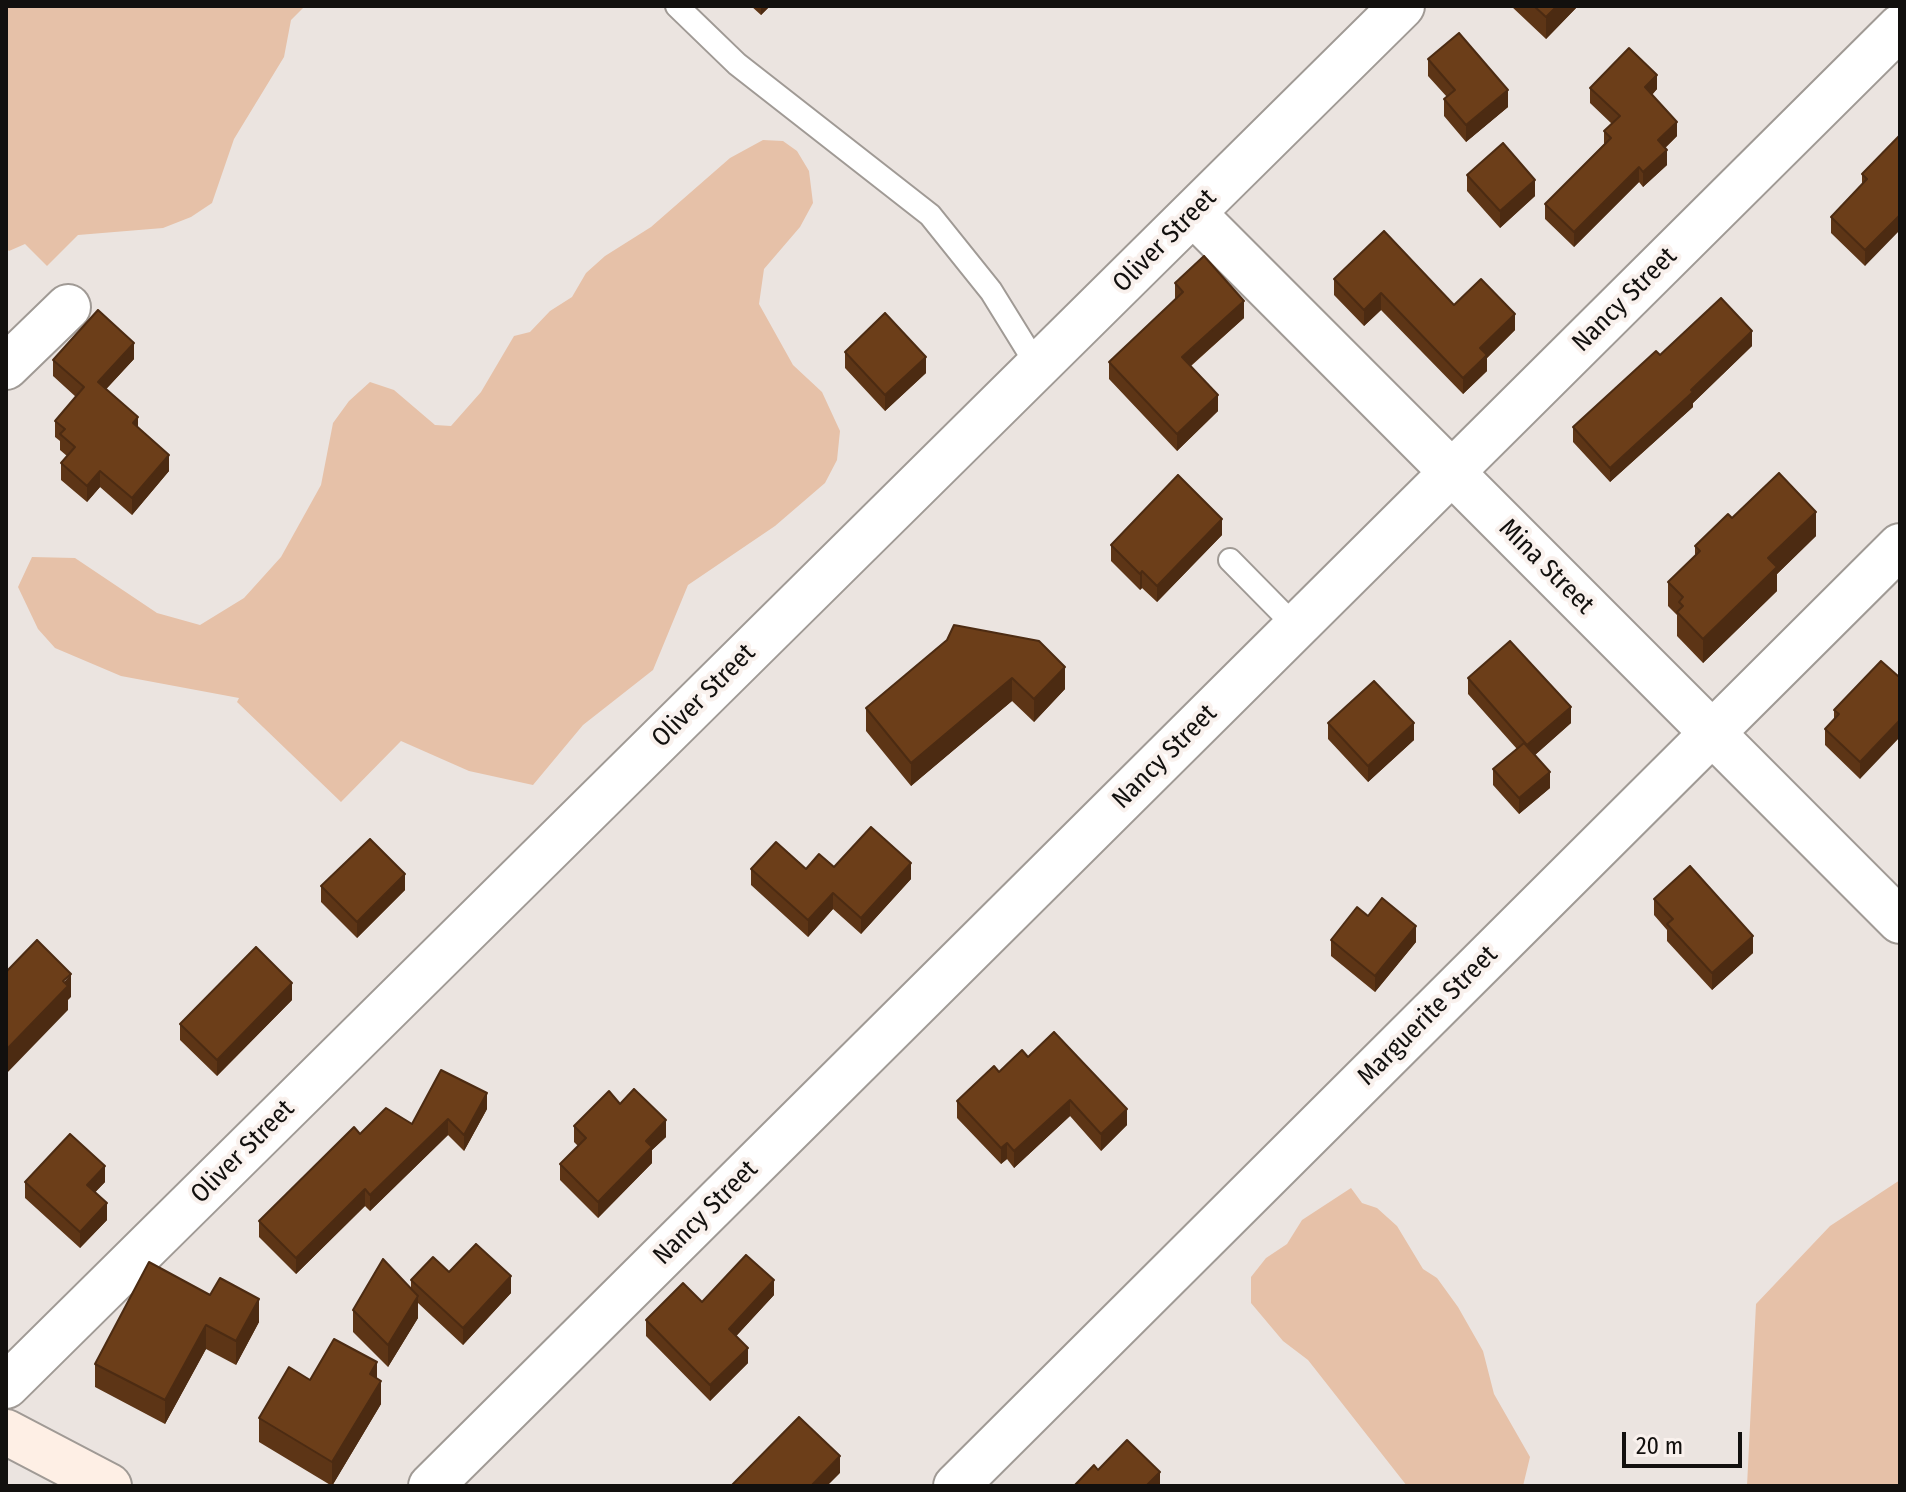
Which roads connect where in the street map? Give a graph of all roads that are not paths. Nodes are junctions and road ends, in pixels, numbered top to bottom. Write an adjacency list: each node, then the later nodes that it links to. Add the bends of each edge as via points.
1 (677, 6): 7 (lane, via 737,64 930,215 991,291)
2 (1402, 6): 4 (street, Oliver Street)
3 (1900, 27): 8 (street, Nancy Street)
4 (1193, 213): 7 (street, Oliver Street); 8 (street, Mina Street)
5 (68, 307): 6 (street)
6 (6, 367)
7 (1038, 367): 14 (street, Oliver Street)
8 (1452, 472): 11 (street, Nancy Street); 12 (street, Mina Street)
9 (1900, 546): 12 (street, Marguerite Street)
10 (1230, 560): 11 (lane)
11 (1296, 627): 17 (street, Nancy Street)
12 (1713, 733): 13 (street, Mina Street); 18 (street, Marguerite Street)
13 (1900, 921)
14 (6, 1386)
15 (6, 1432): 16 (main road)
16 (109, 1486)
17 (431, 1486)
18 (956, 1486)

